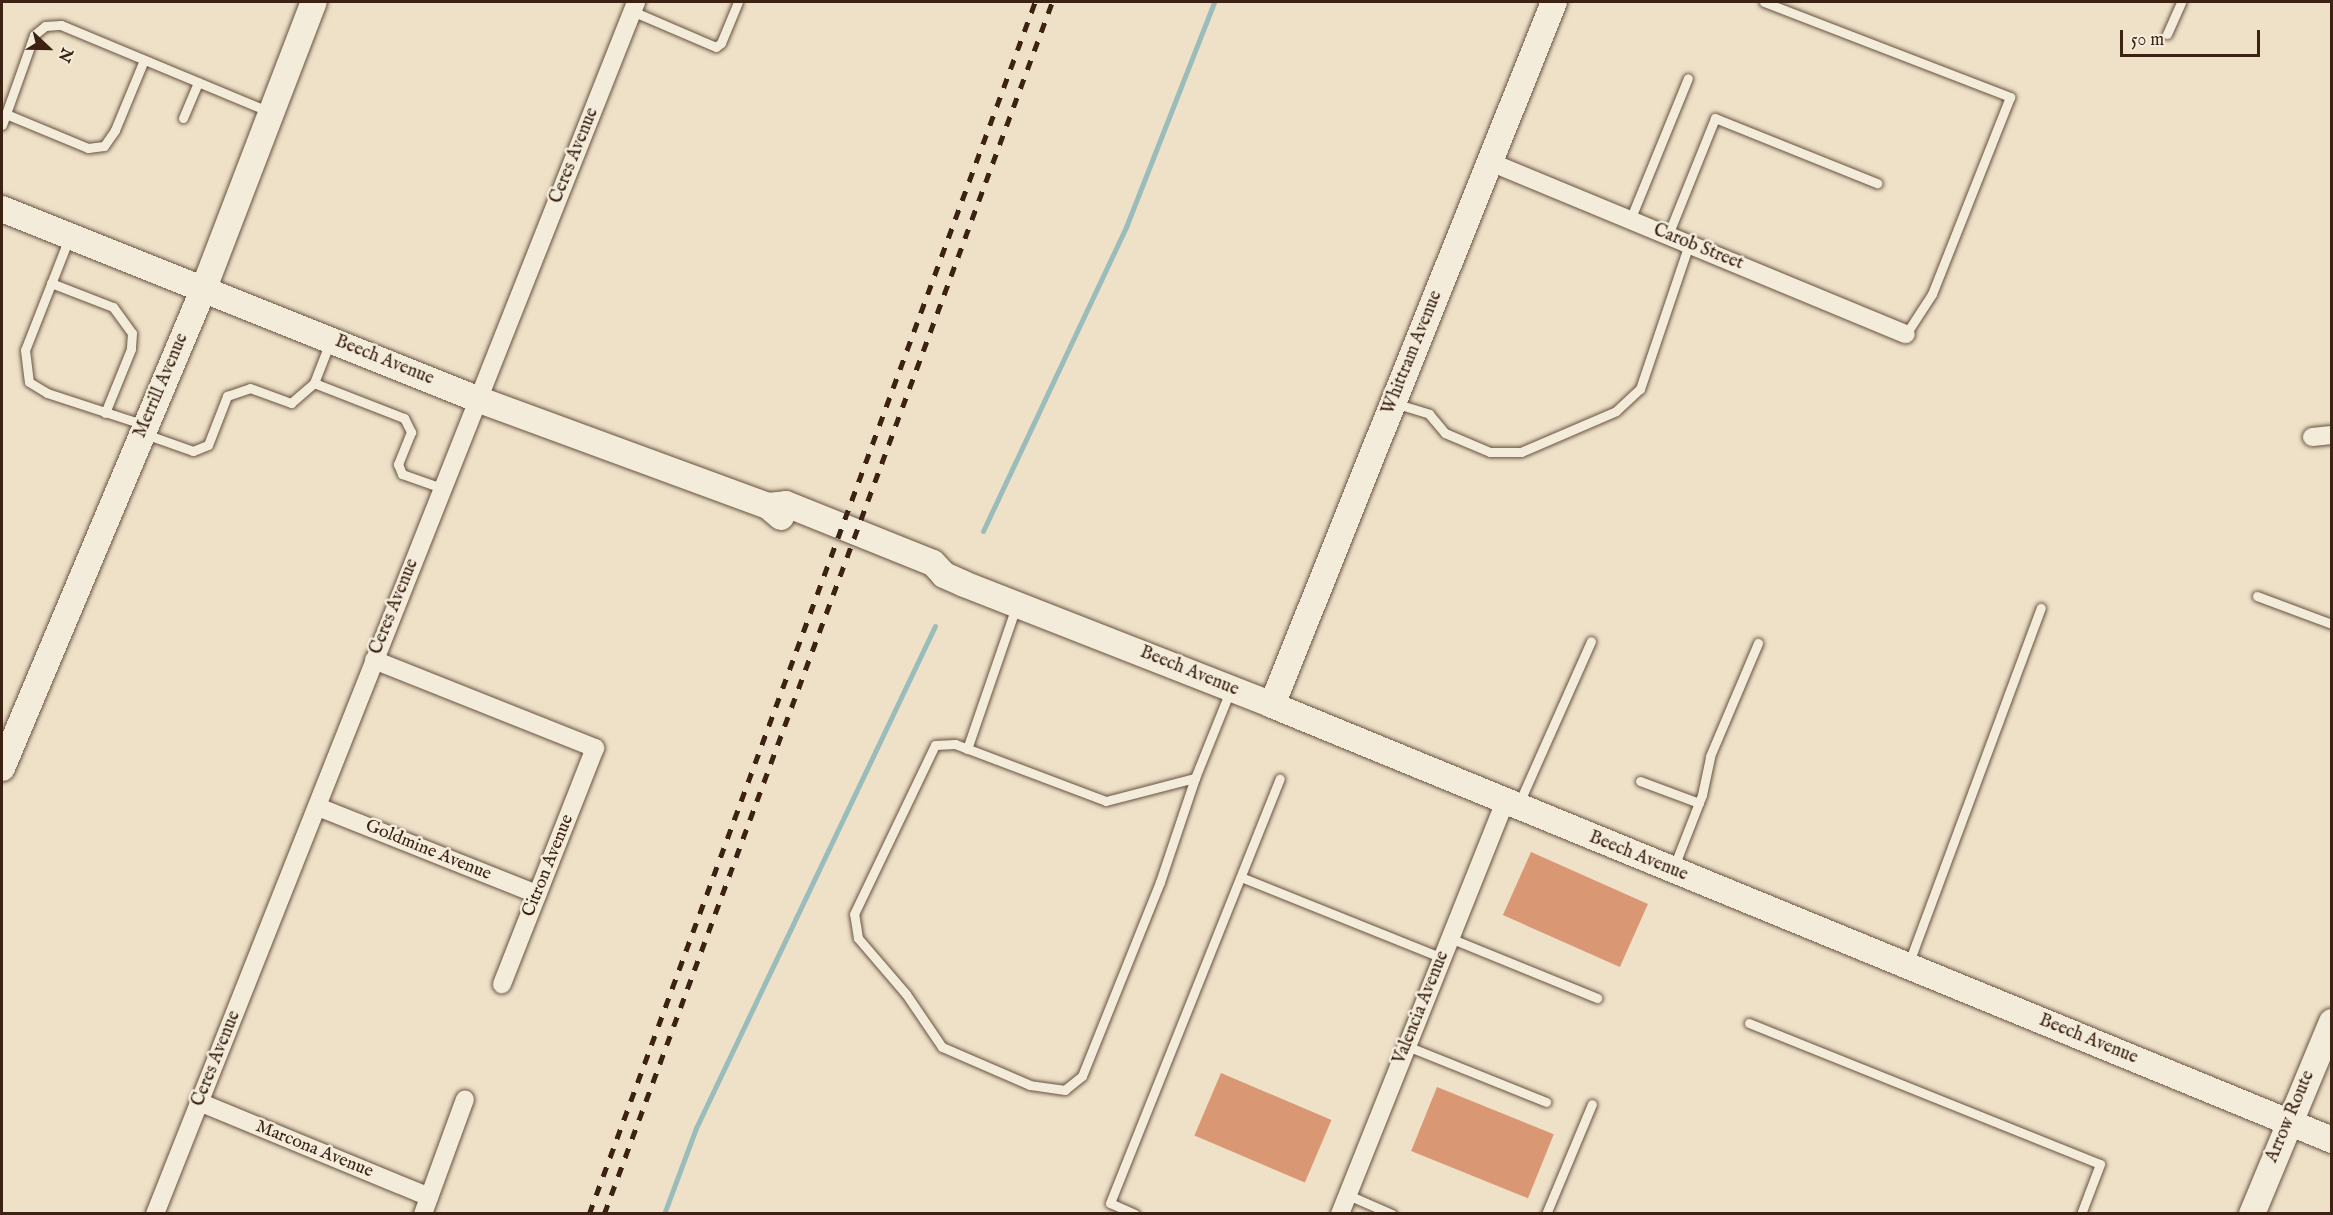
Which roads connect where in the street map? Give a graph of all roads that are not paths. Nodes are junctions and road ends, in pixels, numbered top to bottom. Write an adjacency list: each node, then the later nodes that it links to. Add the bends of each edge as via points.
1 (314, 2): 11 (main road, Merrill Avenue)
2 (738, 2): 6 (lane, via 721,43 716,46)
3 (1554, 2): 15 (main road, Whittram Avenue)
4 (1764, 2): 24 (lane, via 2010,97 1932,294)
5 (2181, 2): 7 (lane)
6 (634, 6): 27 (street, Ceres Avenue)
7 (2167, 34)
8 (144, 60): 10 (lane); 12 (lane, via 115,130 104,146 88,148); 12 (lane, via 61,26 45,26 34,35)
9 (1688, 78): 18 (lane)
10 (198, 82): 11 (lane); 13 (lane)
11 (270, 112): 23 (main road, Merrill Avenue)
12 (6, 114): 14 (lane)
13 (183, 118)
14 (2, 125)
15 (1490, 162): 18 (street, Carob Street); 28 (main road, Whittram Avenue)
16 (1877, 183): 20 (lane, via 1715,118)
17 (2, 209): 19 (main road, Beech Avenue)
18 (1630, 220): 20 (street, Carob Street)
19 (70, 236): 22 (lane); 23 (main road, Beech Avenue)
20 (1668, 236): 21 (street, Carob Street)
21 (1689, 244): 24 (street, Carob Street); 28 (lane, via 1640,389 1616,411 1521,452 1490,452 1446,433 1429,414)
22 (51, 283): 29 (lane, via 113,307 132,333 131,349); 29 (lane, via 25,350 29,382 47,393)
23 (204, 288): 25 (main road, Beech Avenue); 30 (main road, Merrill Avenue)
24 (1906, 334)
25 (331, 340): 26 (lane); 27 (main road, Beech Avenue)
26 (314, 383): 30 (lane, via 291,403 250,388 227,396 207,445 193,451); 33 (lane, via 404,418 411,432 398,465 402,474)
27 (477, 399): 33 (street, Ceres Avenue); 35 (main road, Beech Avenue, via 768,506 778,516)
28 (1393, 403): 42 (main road, Whittram Avenue)
29 (105, 413): 30 (lane)
30 (144, 429): 44 (main road, Merrill Avenue)
31 (2331, 435): 32 (street)
32 (2313, 436)
33 (442, 488): 40 (street, Ceres Avenue)
34 (2257, 596): 37 (lane)
35 (1017, 605): 41 (main road, Beech Avenue); 43 (lane)
36 (2041, 608): 56 (lane)
37 (2331, 624)
38 (1591, 641): 49 (lane)
39 (1758, 643): 48 (lane, via 1710,756)
40 (374, 660): 50 (street, Ceres Avenue); 53 (street, Citron Avenue, via 595,748)
41 (1231, 689): 42 (main road, Beech Avenue); 45 (lane)
42 (1272, 705): 49 (main road, Beech Avenue)
43 (967, 749): 45 (lane, via 1106,801); 45 (lane, via 945,743 935,745 854,914 854,928 942,1047 1047,1089 1065,1090 1082,1076 1160,882)
44 (2, 768)
45 (1195, 778)
46 (1280, 779): 52 (lane)
47 (1640, 782): 48 (lane)
48 (1699, 803): 51 (lane)
49 (1510, 806): 51 (main road, Beech Avenue); 54 (street, Valencia Avenue)
50 (318, 807): 53 (street, Goldmine Avenue); 63 (street, Ceres Avenue)
51 (1672, 871): 56 (main road, Beech Avenue)
52 (1241, 877): 55 (lane); 71 (lane, via 1110,1203)
53 (537, 894): 57 (street, Citron Avenue)
54 (1450, 938): 55 (street, Valencia Avenue); 58 (lane)
55 (1442, 958): 61 (street, Valencia Avenue)
56 (1908, 965): 66 (main road, Beech Avenue)
57 (502, 984)
58 (1597, 998)
59 (1749, 1023): 75 (lane, via 2100,1164)
60 (2330, 1028): 66 (main road, Arrow Route)
61 (1407, 1046): 64 (lane); 68 (street, Valencia Avenue)
62 (465, 1099): 69 (street)
63 (200, 1102): 69 (street, Marcona Avenue); 70 (street, Ceres Avenue)
64 (1546, 1102)
65 (1592, 1104): 74 (lane)
66 (2288, 1122): 67 (main road, Beech Avenue); 76 (main road, Arrow Route)
67 (2331, 1140)
68 (1348, 1194): 72 (street, Valencia Avenue); 73 (lane)
69 (426, 1205)
70 (155, 1214)
71 (1135, 1214)
72 (1340, 1214)
73 (1392, 1214)
74 (1546, 1214)
75 (2081, 1214)
76 (2252, 1214)

